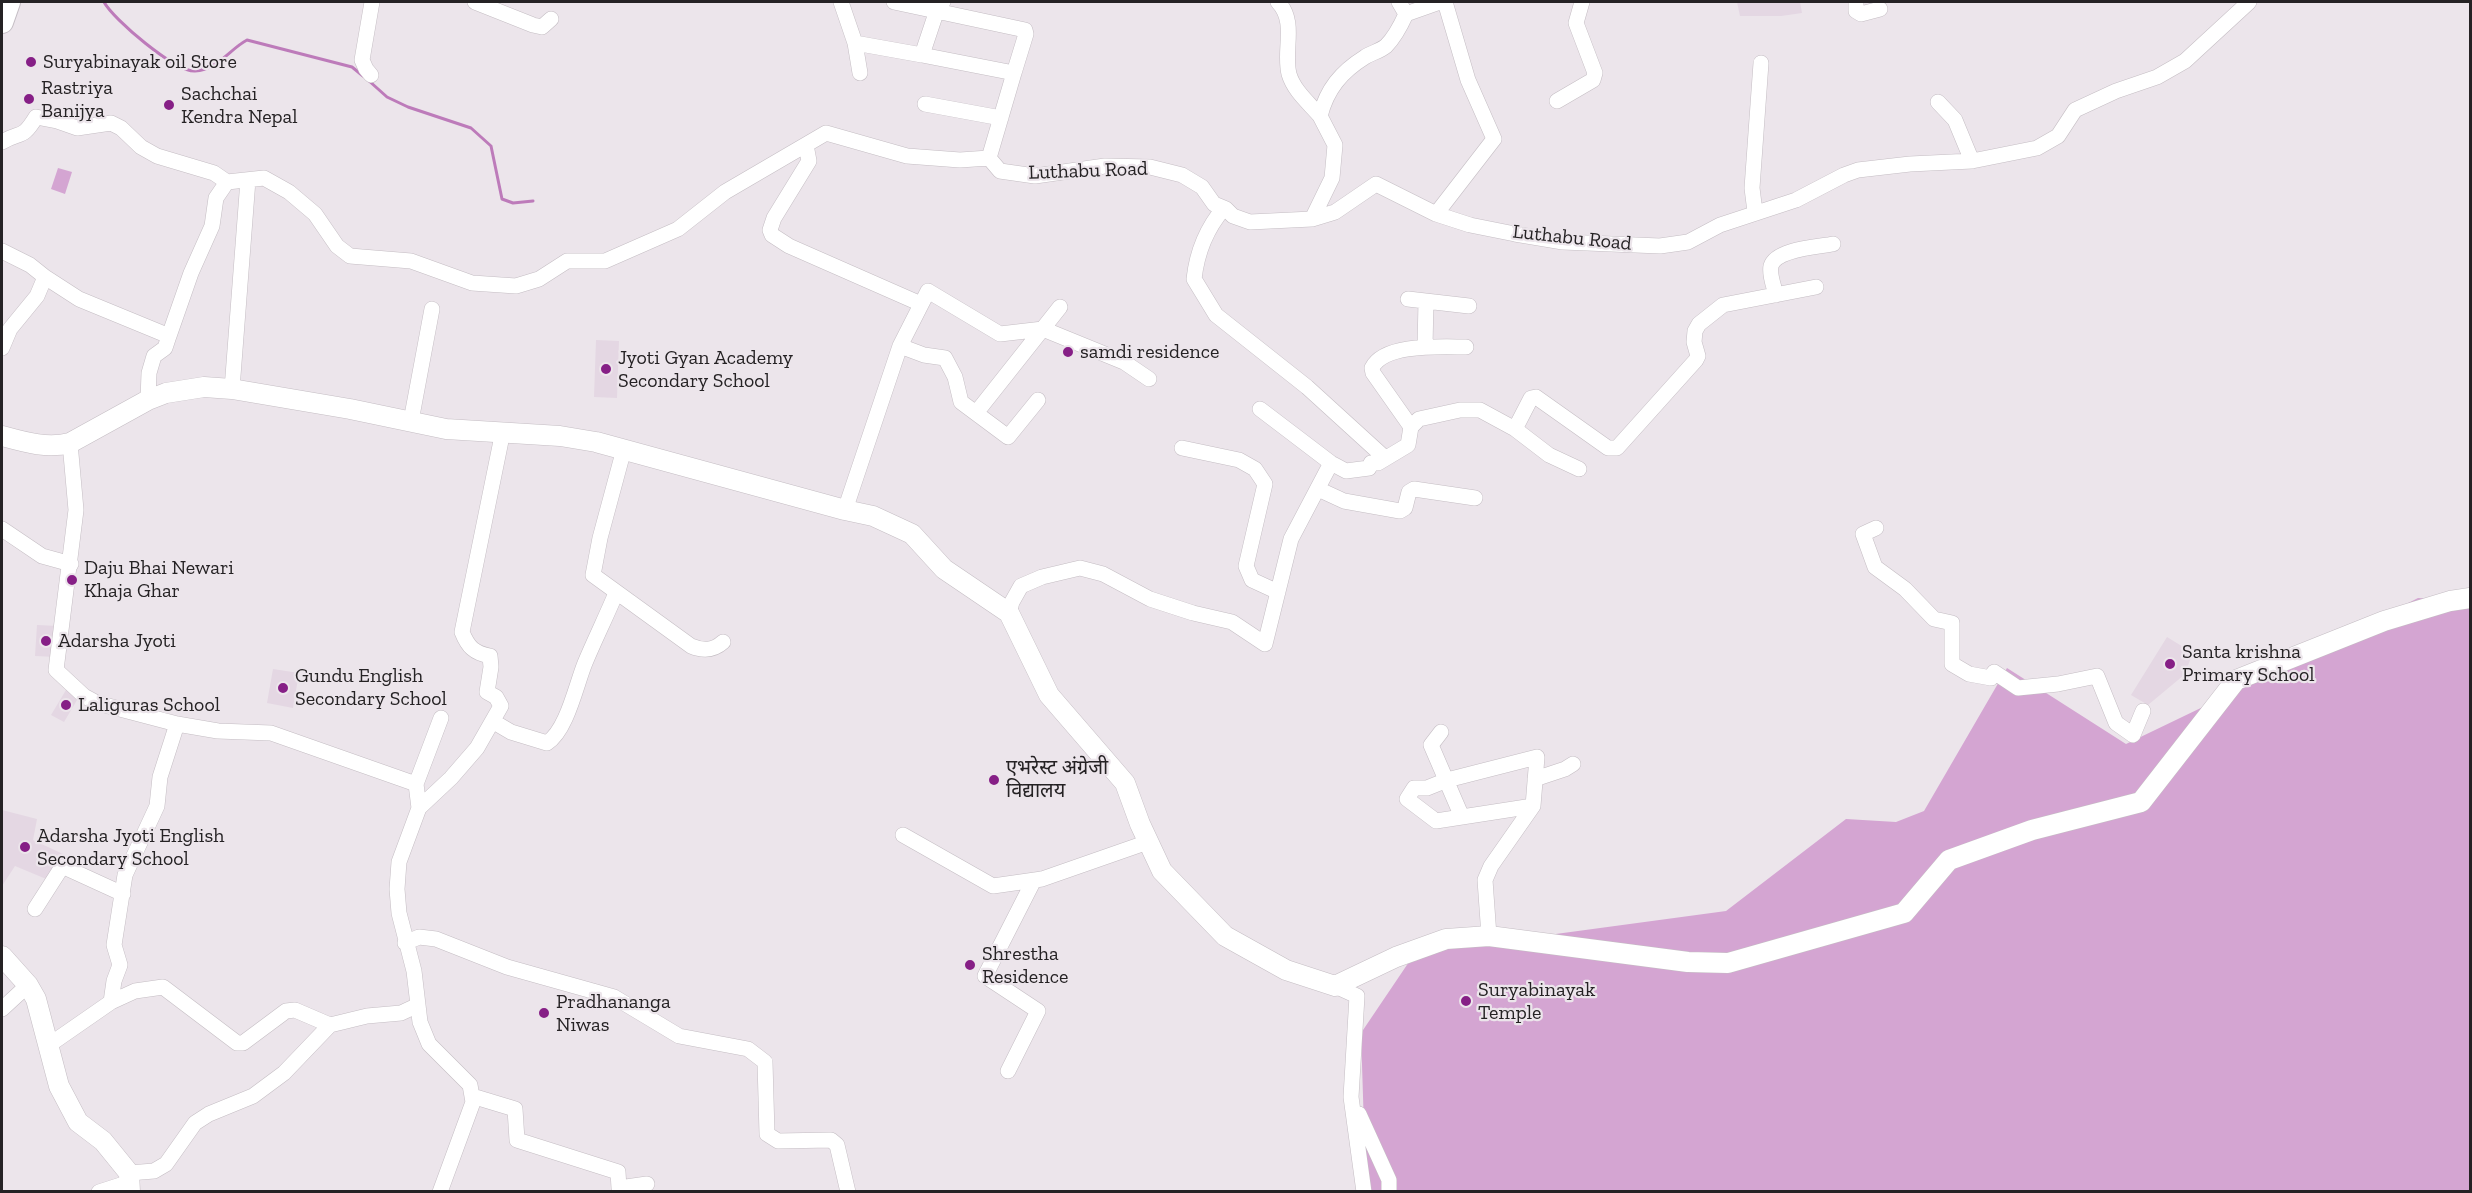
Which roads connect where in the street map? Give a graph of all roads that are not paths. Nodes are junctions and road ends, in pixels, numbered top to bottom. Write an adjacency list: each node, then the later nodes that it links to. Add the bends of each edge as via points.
1 (9, 2): 16 (highway)
2 (372, 2): 22 (street, via 362,60)
3 (475, 2): 15 (street, via 533,25 542,27)
4 (841, 2): 17 (street)
5 (894, 2): 12 (street)
6 (1278, 2): 26 (street, via 1287,16 1290,75 1297,90)
7 (1440, 2): 13 (street)
8 (1445, 2): 36 (street, via 1468,80 1494,139)
9 (1582, 2): 23 (street, via 1576,23 1595,73 1593,80)
10 (1856, 2): 14 (street, via 1856,11 1861,14)
11 (2248, 2): 31 (street, Luthabu Road, via 2185,61 2157,77 2075,110 2058,136 2037,148)
12 (940, 6): 18 (street); 21 (street, via 1025,30)
13 (1402, 8): 26 (street, via 1398,30 1385,47 1345,72 1326,94)
14 (1881, 9)
15 (551, 19)
16 (2, 22)
17 (855, 43): 18 (street); 20 (street)
18 (922, 55): 21 (street)
19 (1761, 63): 35 (street, via 1752,188)
20 (860, 73)
21 (1014, 73): 27 (street)
22 (371, 75)
23 (1557, 101)
24 (1938, 102): 31 (street, via 1955,120)
25 (925, 104): 27 (street)
26 (1320, 116): 37 (street, via 1335,145 1332,177)
27 (1001, 118): 30 (street)
28 (2, 142): 33 (street, via 20,136 36,117 77,128 111,123 157,156 214,173)
29 (806, 144): 30 (street, via 826,133 907,156); 32 (street, via 724,192 678,229 605,261 567,261 539,279 516,286 472,284 411,261 350,256 337,246 315,214 289,192 264,178); 45 (street, via 809,161 774,218 772,235)
30 (989, 158): 34 (street, Luthabu Road, via 1000,171 1035,176 1105,166 1150,167 1182,175 1202,188 1214,204)
31 (1972, 161): 35 (street, Luthabu Road, via 1858,170 1796,200)
32 (248, 180): 33 (street); 56 (street)
33 (226, 182): 50 (street, via 216,198 212,226)
34 (1224, 208): 37 (street, Luthabu Road, via 1250,222); 69 (street, via 1204,240 1194,279 1216,315 1307,387)
35 (1755, 212): 36 (street, Luthabu Road, via 1688,243 1660,246 1563,242 1470,225)
36 (1436, 214): 37 (street, Luthabu Road, via 1376,184 1335,212)
37 (1312, 219)
38 (1833, 244): 42 (street, via 1777,257 1771,265)
39 (2, 251): 40 (street)
40 (45, 277): 50 (street, via 79,299); 54 (street)
41 (1816, 287): 42 (street)
42 (1776, 295): 63 (street, via 1723,305 1699,324 1694,342 1696,360 1617,448 1608,448 1536,397 1531,398)
43 (1408, 299): 44 (street)
44 (1426, 301): 46 (street); 52 (street)
45 (921, 304): 49 (street, via 928,291 1000,334); 51 (street)
46 (1469, 306)
47 (1060, 307): 49 (street)
48 (432, 309): 61 (street)
49 (1043, 329): 55 (street, via 1124,362); 60 (street)
50 (169, 336): 57 (street, via 165,348 154,356)
51 (900, 346): 60 (street, via 945,358 961,402); 74 (street)
52 (1425, 347): 53 (street); 62 (street, via 1384,356 1372,368)
53 (1466, 347)
54 (2, 348)
55 (1149, 379)
56 (232, 389): 57 (main road, via 204,387); 61 (main road)
57 (148, 400): 66 (main road)
58 (1038, 400): 60 (street, via 1008,437)
59 (1260, 409): 70 (street)
60 (976, 413)
61 (411, 421): 64 (main road, via 446,429)
62 (1411, 427): 63 (street, via 1419,419 1480,410); 69 (street, via 1408,445)
63 (1515, 429): 71 (street, via 1549,455)
64 (503, 431): 68 (main road, via 560,436); 85 (street, via 462,632 467,645 490,656 487,692 501,706)
65 (2, 436): 66 (main road, via 49,446)
66 (70, 443): 77 (street, via 76,510)
67 (1182, 448): 78 (street, via 1239,460 1255,469 1265,484 1246,566 1252,580)
68 (624, 449): 74 (main road); 79 (street, via 593,575)
69 (1385, 458): 70 (street, via 1361,470 1346,471)
70 (1331, 463): 72 (street)
71 (1579, 469)
72 (1318, 489): 73 (street, via 1344,501 1400,511 1414,489); 78 (street, via 1292,539)
73 (1475, 498)
74 (845, 510): 81 (main road, via 873,516 912,534 944,569)
75 (1876, 528): 83 (street, via 1863,534 1875,567 1905,589 1934,619 1952,623 1952,664 1969,674 1991,678 1994,672 2018,688 2097,676 2116,723 2133,735)
76 (2, 529): 77 (street, via 42,556)
77 (70, 564): 86 (street, via 56,670 97,703)
78 (1278, 592): 81 (street, via 1265,644 1232,622 1150,599 1103,574 1080,568 1021,586)
79 (616, 593): 82 (street, via 691,646 710,650); 85 (street, via 553,739 547,743 511,732)
80 (2470, 598): 100 (main road, via 2384,621 2236,680 2141,802 2032,830 1949,860 1904,913 1728,963 1688,962)
81 (1009, 614): 96 (main road, via 1049,695 1125,783)
82 (723, 642)
83 (2143, 711)
84 (441, 718): 91 (street)
85 (494, 722): 93 (street, via 464,764)
86 (177, 724): 91 (street, via 271,734); 98 (street, via 160,777 157,806 125,875)
87 (1441, 732): 90 (street, via 1431,745)
88 (1573, 764): 89 (street)
89 (1535, 779): 90 (street, via 1537,758); 92 (street)
90 (1447, 780): 94 (street); 94 (street, via 1427,788 1414,788 1407,799 1436,821)
91 (416, 784): 93 (street)
92 (1533, 806): 94 (street); 100 (street, via 1485,880)
93 (419, 808): 101 (street, via 399,862 396,889)
94 (1462, 817)
95 (903, 835): 97 (street, via 993,886)
96 (1148, 842): 97 (street); 104 (main road, via 1162,871 1225,936 1286,970)
97 (1034, 880): 110 (street, via 985,976 1038,1011)
98 (123, 894): 99 (street, via 64,867); 105 (street, via 114,945 120,965)
99 (35, 909)
100 (1489, 936): 104 (main road, via 1446,939)
101 (405, 943): 106 (street, via 414,971); 117 (street, via 419,937 436,939 507,967 614,996 679,1036 748,1049 765,1062 767,1134 778,1141 831,1140 837,1145)
102 (2, 956): 103 (main road)
103 (28, 985): 107 (street); 109 (main road)
104 (1335, 986): 112 (street, via 1357,996)
105 (111, 1002): 108 (street, via 135,991 164,987 237,1043 243,1043 286,1011 295,1010); 109 (street)
106 (416, 1006): 108 (street, via 400,1013); 111 (street, via 425,1039 470,1086)
107 (2, 1009)
108 (330, 1025): 113 (street, via 284,1073 253,1096 195,1123 166,1164)
109 (49, 1045): 113 (main road, via 59,1086 78,1122 103,1141)
110 (1008, 1071)
111 (472, 1096): 114 (street, via 515,1109 517,1140 618,1172 619,1188); 116 (street)
112 (1351, 1096): 118 (street); 119 (street, via 1389,1180)
113 (130, 1182): 115 (street)
114 (647, 1184)
115 (99, 1191)
116 (440, 1191)
117 (848, 1191)
118 (1364, 1191)
119 (1389, 1191)

